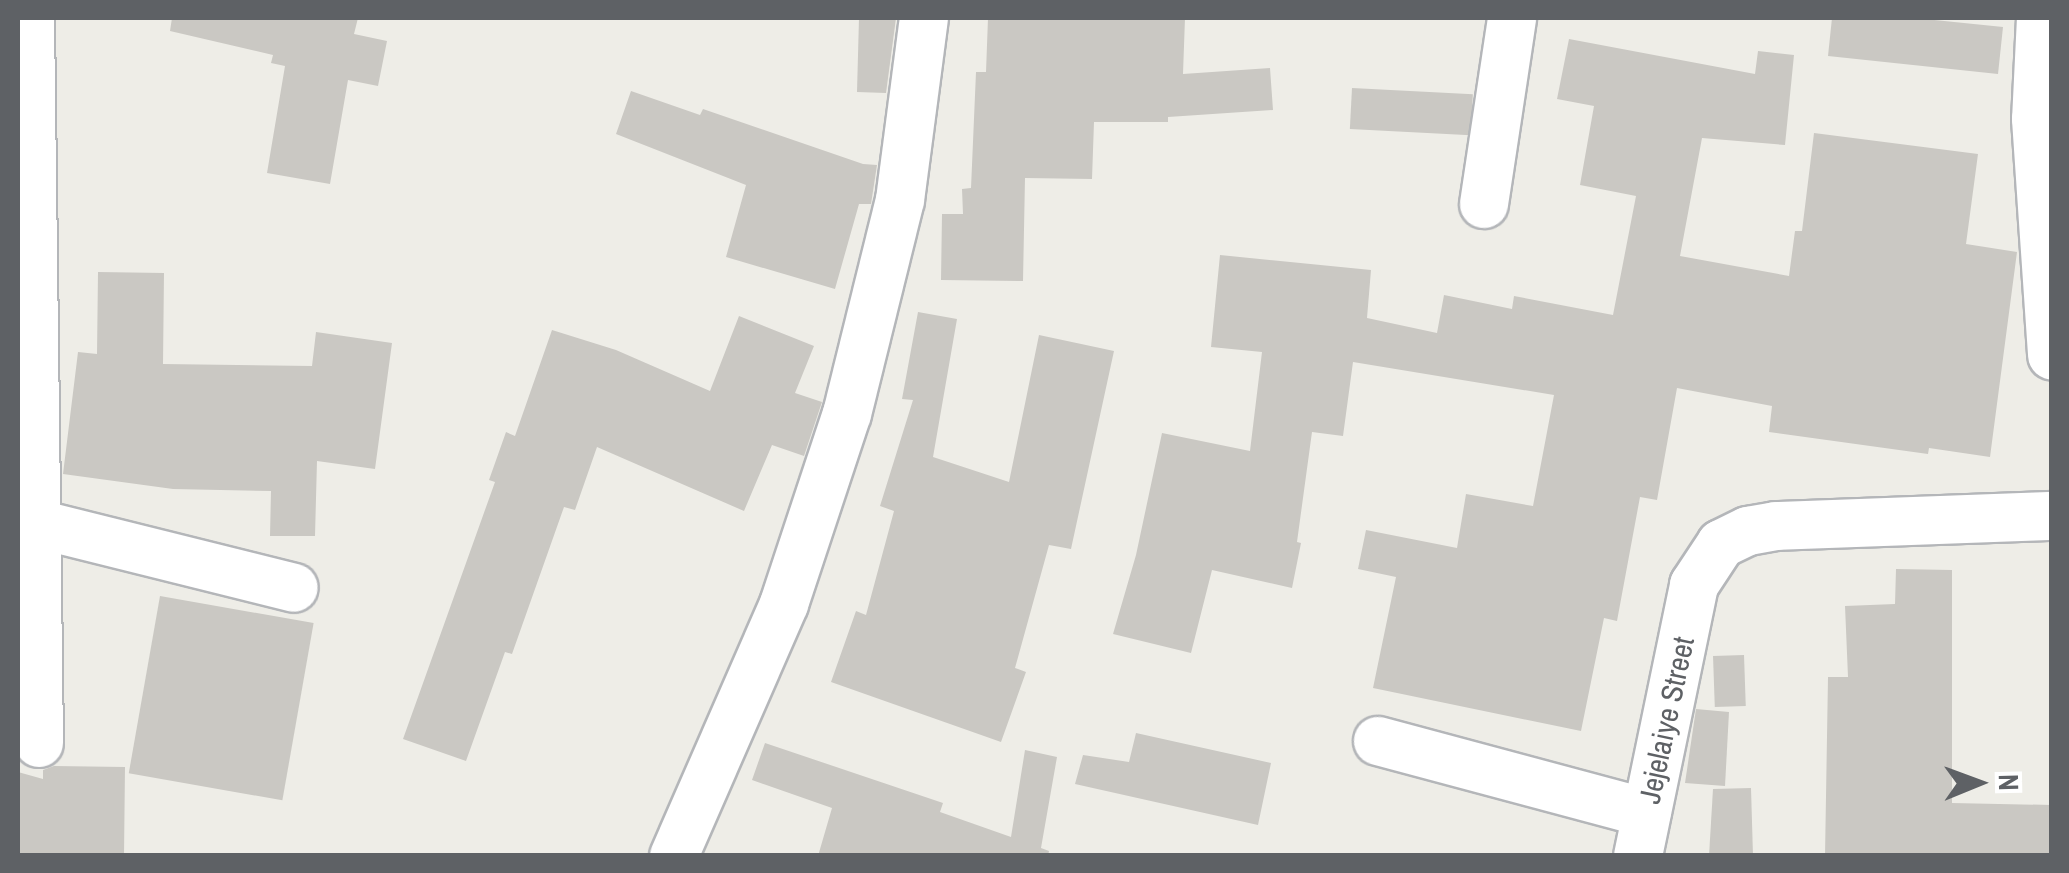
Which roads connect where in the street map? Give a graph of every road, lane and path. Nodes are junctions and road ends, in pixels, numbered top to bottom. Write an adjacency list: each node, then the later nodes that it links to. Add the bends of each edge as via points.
1 (30, 18): 8 (street)
2 (924, 18): 13 (street, via 900,200 847,414 784,604)
3 (1512, 18): 5 (street)
4 (2041, 18): 6 (street, via 2036,120)
5 (1484, 204)
6 (2052, 355)
7 (2052, 516): 12 (street, Jejelaiye Street, via 1776,526 1721,544 1694,586)
8 (28, 521): 9 (street); 11 (street)
9 (294, 588)
10 (1378, 741): 12 (street)
11 (39, 743)
12 (1642, 834)
13 (674, 856)

